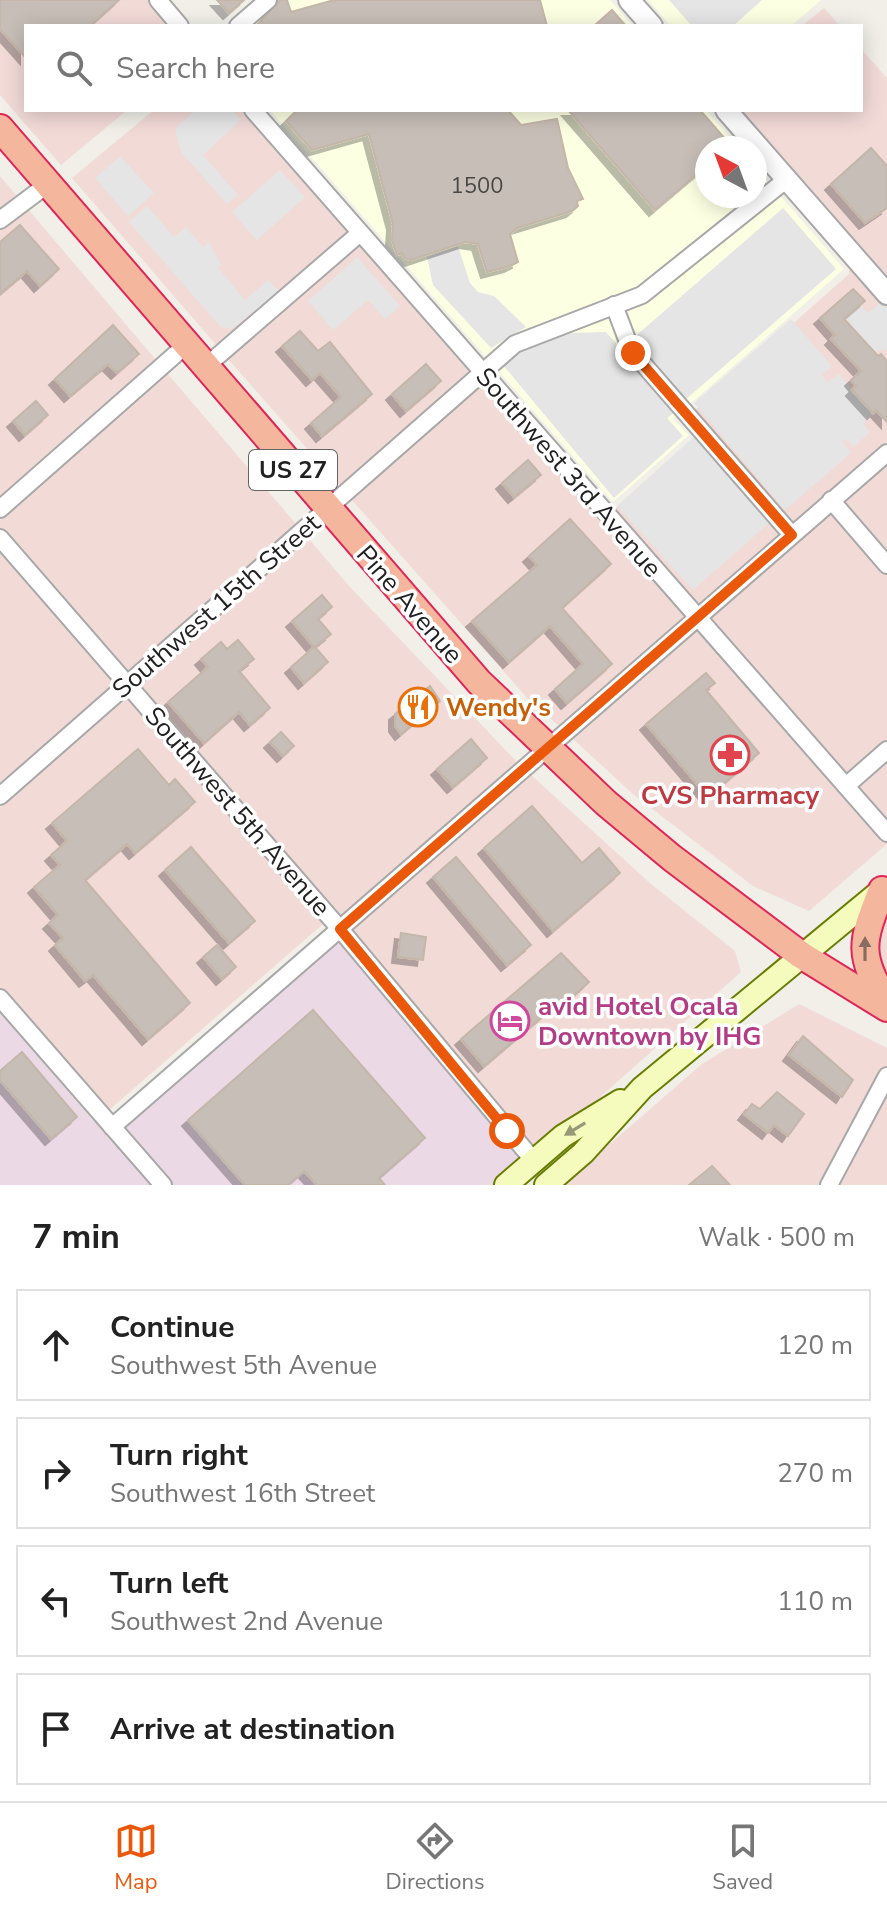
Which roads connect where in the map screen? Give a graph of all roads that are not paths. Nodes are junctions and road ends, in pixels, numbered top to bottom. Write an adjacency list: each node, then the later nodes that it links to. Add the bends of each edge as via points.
1 (158, 0): 4 (street)
2 (268, 0): 5 (street)
3 (629, 0): 6 (street)
4 (178, 24)
5 (240, 24)
6 (650, 24)
7 (255, 112): 13 (street, Southwest 3rd Avenue)
8 (728, 112): 10 (street)
9 (0, 128): 11 (highway, Pine Avenue / US 27)
10 (787, 179): 14 (street); 15 (street, Southwest 15th Street, via 642,295)
11 (48, 184): 12 (street); 16 (highway, Pine Avenue / US 27)
12 (0, 220)
13 (360, 233): 17 (street); 18 (street, Southwest 3rd Avenue)
14 (887, 294)
15 (614, 305): 18 (street, Southwest 15th Street, via 526,337); 23 (street, via 631,350)
16 (186, 345): 17 (highway, Pine Avenue / US 27); 21 (street)
17 (205, 367): 22 (highway, Pine Avenue / US 27)
18 (482, 373): 22 (street, Southwest 15th Street); 26 (street, Southwest 3rd Avenue)
19 (887, 453): 20 (street)
20 (831, 500): 23 (street); 25 (street)
21 (0, 509)
22 (327, 509): 27 (street, Southwest 15th Street); 28 (highway, Pine Avenue / US 27, via 479,682)
23 (792, 535): 26 (street)
24 (0, 538): 27 (street, Southwest 5th Avenue)
25 (887, 565)
26 (697, 618): 28 (street); 30 (street, Southwest 3rd Avenue)
27 (128, 685): 31 (street, Southwest 15th Street); 34 (street, Southwest 5th Avenue)
28 (546, 748): 34 (street); 35 (highway, Pine Avenue / US 27, via 660,849)
29 (887, 750): 30 (street)
30 (846, 786): 32 (street, Southwest 3rd Avenue)
31 (0, 796)
32 (887, 833)
33 (884, 888): 35 (main road); 37 (highway, one-way to 33, via 866,968 864,948 866,929)
34 (340, 929): 40 (street); 41 (street, Southwest 5th Avenue)
35 (801, 955): 37 (highway, Pine Avenue / US 27); 39 (main road)
36 (0, 998): 40 (street)
37 (887, 1006)
38 (887, 1076): 45 (street)
39 (642, 1088): 41 (main road, one-way to 41, via 563,1136); 42 (main road)
40 (112, 1127): 43 (street)
41 (534, 1161): 44 (main road)
42 (551, 1183)
43 (163, 1185)
44 (506, 1185)
45 (829, 1185)

